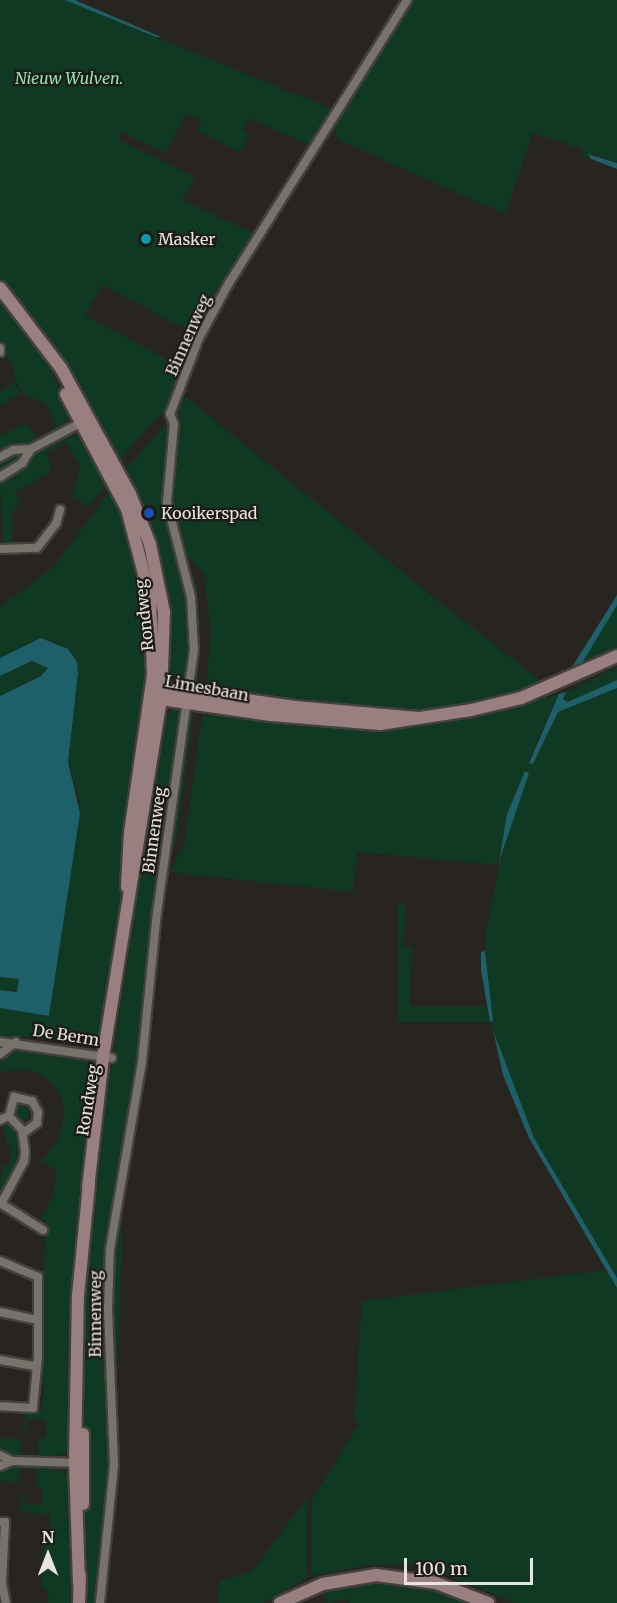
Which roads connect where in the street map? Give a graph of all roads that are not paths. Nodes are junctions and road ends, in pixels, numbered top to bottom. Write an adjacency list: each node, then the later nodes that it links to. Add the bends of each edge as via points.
1 (407, 0): 11 (street, Binnenweg, via 216,306 170,414 174,424 167,502 192,609)
2 (0, 288): 3 (main road, Rondweg, via 40,341)
3 (85, 420): 4 (street); 10 (main road, Rondweg, via 130,494 150,544 164,612)
4 (31, 449): 5 (street, via 13,450); 6 (street, via 22,463)
5 (0, 457)
6 (0, 477)
7 (60, 510): 8 (street, via 56,524 37,548)
8 (0, 549)
9 (617, 656): 11 (main road, Limesbaan, via 557,685 471,710 380,724 342,723)
10 (158, 694): 11 (main road, Limesbaan); 15 (main road, Rondweg)
11 (192, 698): 33 (street, Binnenweg, via 157,913 140,1072 110,1248 108,1311 114,1465)
12 (0, 1042): 13 (street, De Berm)
13 (16, 1042): 14 (street, De Berm); 15 (street, De Berm)
14 (0, 1054)
15 (108, 1057): 28 (main road, Rondweg, via 79,1270)
16 (4, 1118): 17 (street); 17 (street, via 14,1097 32,1101 38,1112 37,1123)
17 (23, 1133): 18 (street, via 25,1160)
18 (0, 1204): 19 (street)
19 (43, 1230)
20 (0, 1261): 22 (street, via 38,1277)
21 (0, 1312): 22 (street)
22 (38, 1320): 24 (street)
23 (0, 1360): 24 (street)
24 (35, 1366): 25 (street, via 33,1408)
25 (0, 1406)
26 (0, 1455): 27 (street)
27 (12, 1461): 28 (street); 29 (street)
28 (79, 1463): 32 (main road, Rondweg)
29 (0, 1466)
30 (0, 1522): 31 (street, via 5,1522 2,1583)
31 (6, 1603)
32 (79, 1603)
33 (100, 1603)
34 (280, 1603): 35 (main road, via 323,1584 376,1575 436,1583)
35 (488, 1603)

